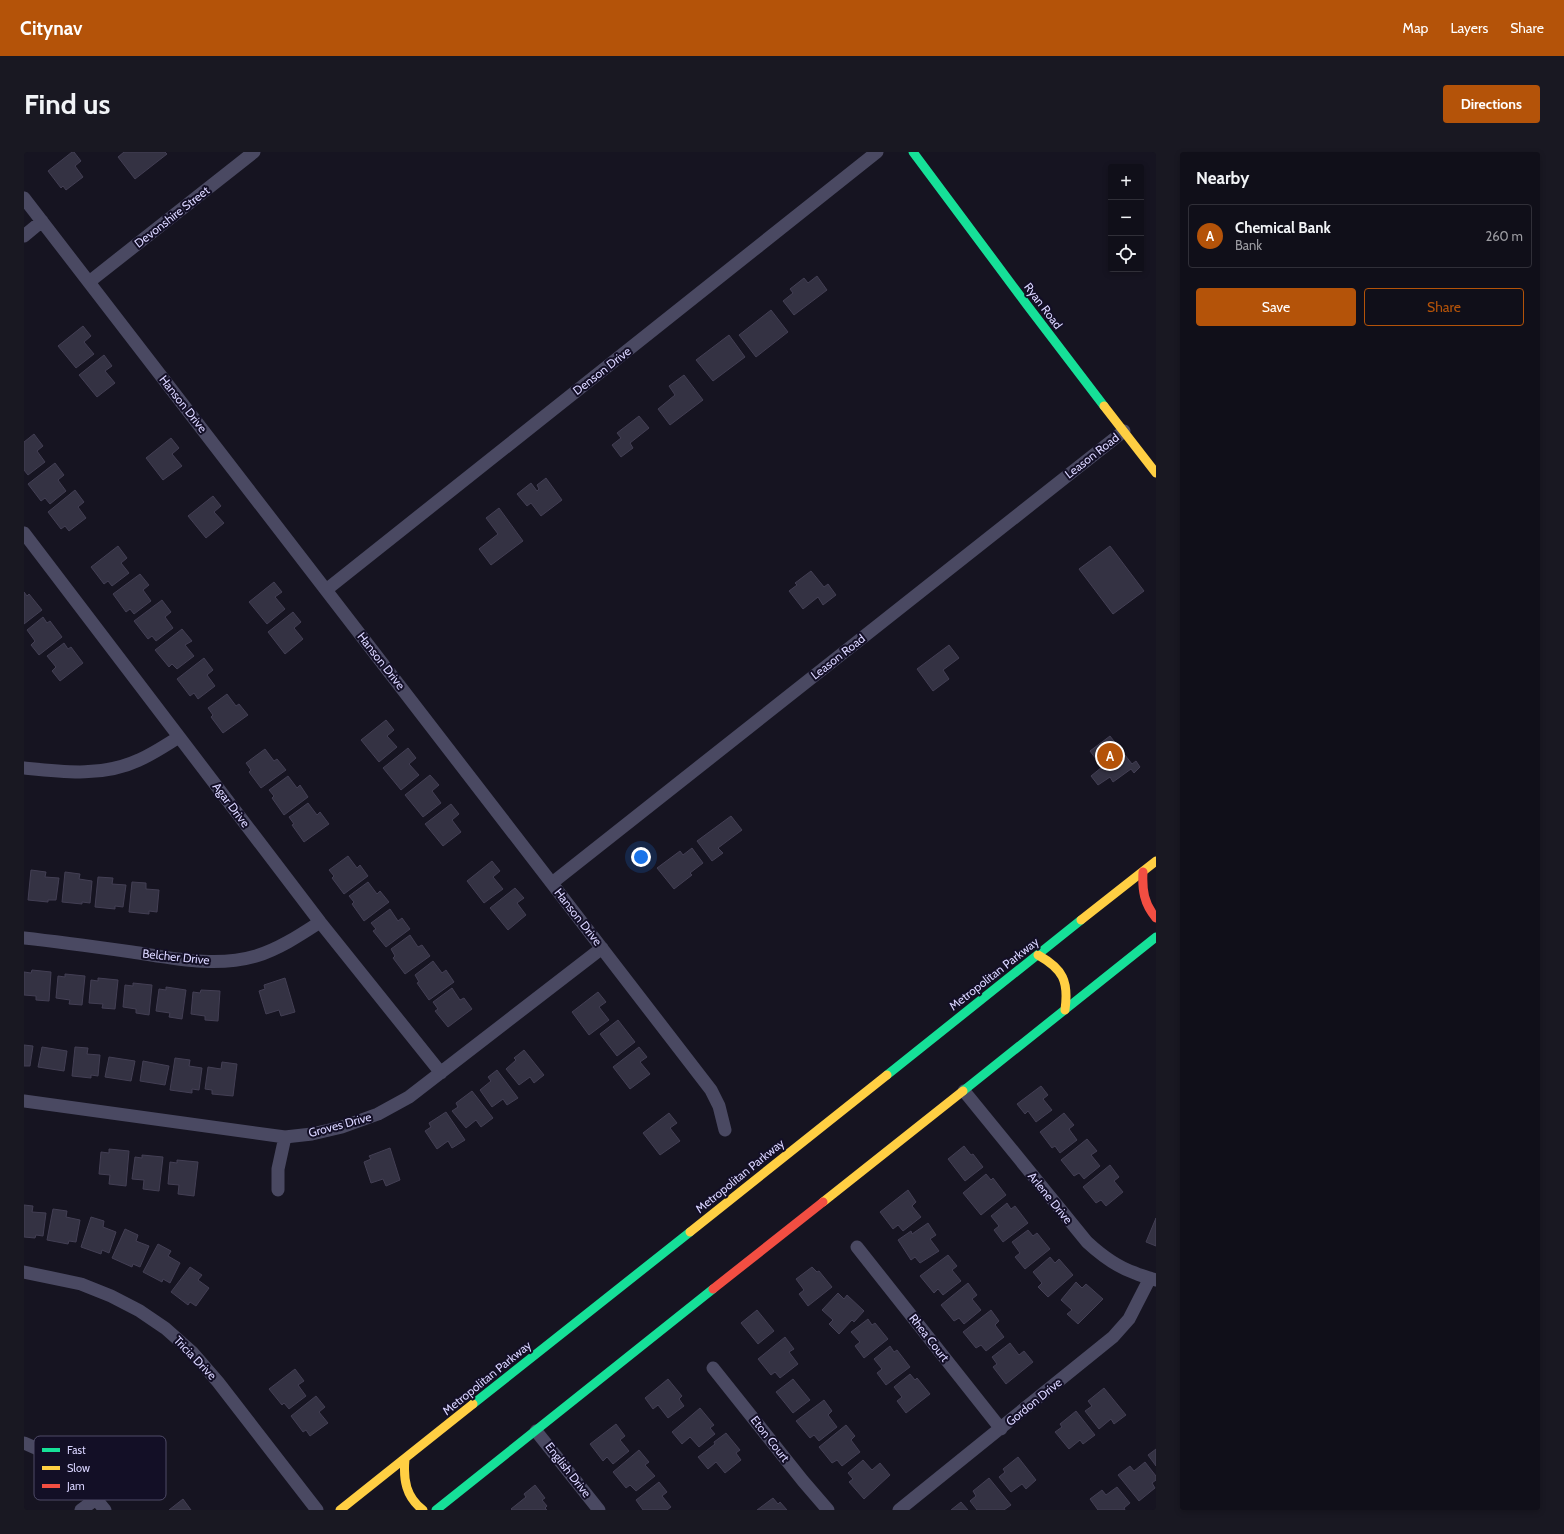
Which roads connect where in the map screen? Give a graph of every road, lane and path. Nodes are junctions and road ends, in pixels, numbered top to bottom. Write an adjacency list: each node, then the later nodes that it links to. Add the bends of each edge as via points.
1 (254, 152): 7 (street, Devonshire Street)
2 (877, 152): 11 (street, Denson Drive)
3 (913, 152): 8 (main road, Ryan Road)
4 (24, 198): 5 (street, Hanson Drive)
5 (42, 221): 6 (street); 7 (street, Hanson Drive)
6 (24, 236)
7 (89, 282): 11 (street, Hanson Drive)
8 (1124, 430): 9 (main road, Ryan Road); 16 (street, Leason Road)
9 (1156, 473)
10 (24, 534): 12 (street, Agar Drive)
11 (326, 590): 16 (street, Hanson Drive)
12 (179, 737): 13 (street, via 138,760 93,772 71,773); 18 (street, Agar Drive)
13 (24, 768)
14 (1156, 861): 15 (main road, Metropolitan Parkway)
15 (1143, 872): 17 (main road, via 1142,884 1146,905); 22 (main road, Metropolitan Parkway)
16 (552, 883): 21 (street, Hanson Drive)
17 (1156, 918)
18 (320, 922): 20 (street, Belcher Drive, via 274,949 235,960 188,960); 24 (street, Agar Drive)
19 (1156, 937): 23 (main road)
20 (24, 938)
21 (602, 948): 24 (street, Groves Drive); 27 (street, Hanson Drive, via 711,1090 719,1106)
22 (1038, 955): 23 (main road, via 1057,966 1062,973 1067,996); 38 (main road, Metropolitan Parkway)
23 (1065, 1010): 25 (main road)
24 (441, 1073): 28 (street, Groves Drive, via 409,1097 378,1114 332,1130)
25 (964, 1091): 32 (street, Arlene Drive, via 1087,1242 1123,1268); 35 (main road)
26 (24, 1102): 28 (street, Groves Drive)
27 (725, 1130)
28 (284, 1137): 29 (street, via 278,1169)
29 (278, 1190)
30 (857, 1247): 34 (street, Rhea Court)
31 (24, 1272): 43 (street, Tricia Drive, via 80,1284 140,1311 165,1328 192,1352 218,1382)
32 (1153, 1279): 34 (street, Gordon Drive, via 1129,1319 1113,1337)
33 (713, 1368): 48 (street, Eton Court)
34 (1001, 1429): 49 (street, Gordon Drive)
35 (536, 1430): 46 (main road); 47 (street, English Drive)
36 (24, 1443): 37 (street)
37 (34, 1447)
38 (405, 1459): 44 (main road, Metropolitan Parkway); 45 (main road, via 403,1476 408,1495)
39 (95, 1500): 41 (street)
40 (97, 1500): 42 (street)
41 (81, 1510)
42 (105, 1510)
43 (317, 1510)
44 (340, 1510)
45 (423, 1510)
46 (436, 1510)
47 (600, 1510)
48 (828, 1510)
49 (898, 1510)

